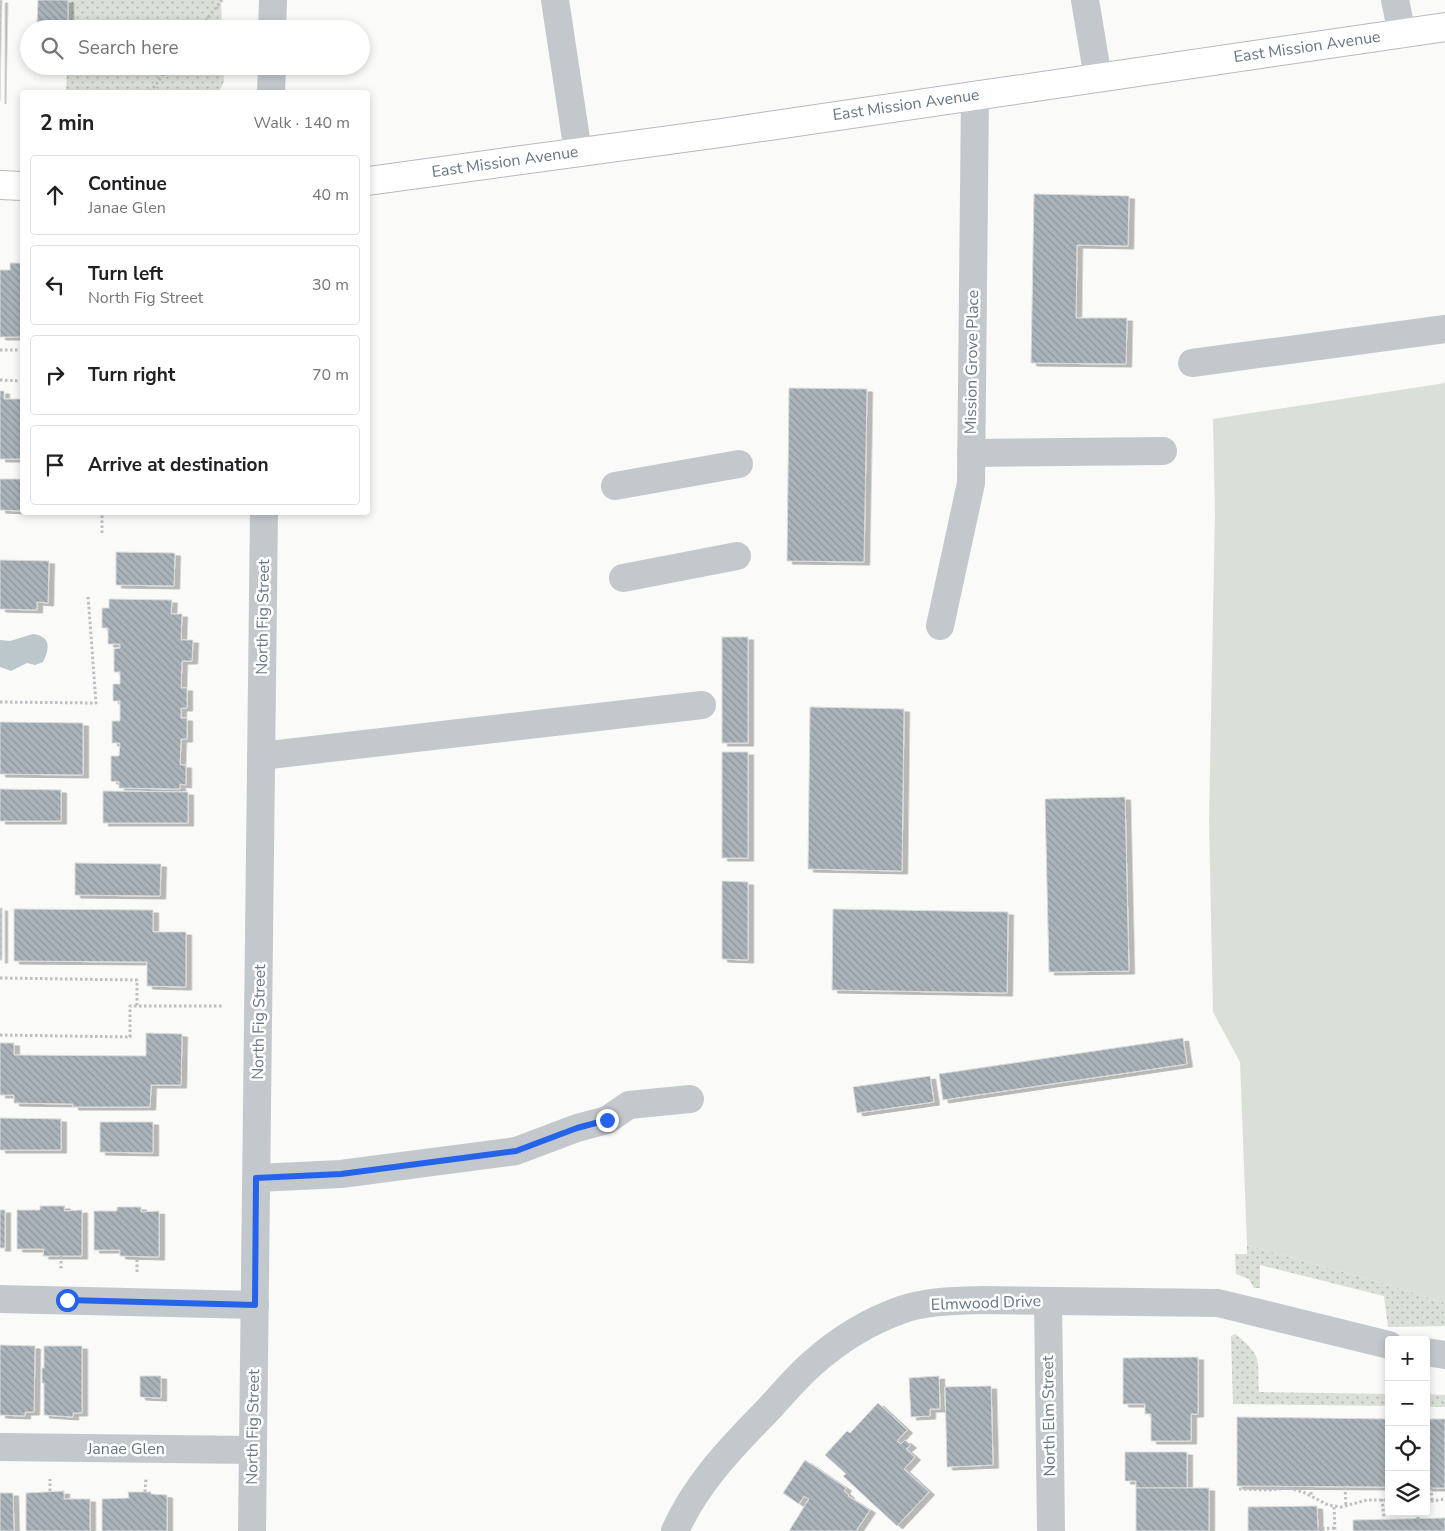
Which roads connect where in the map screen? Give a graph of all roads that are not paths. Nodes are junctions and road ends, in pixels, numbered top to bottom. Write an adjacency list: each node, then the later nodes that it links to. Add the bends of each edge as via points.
1 (272, 0): 5 (street)
2 (555, 0): 12 (street)
3 (1085, 0): 9 (street)
4 (1395, 0): 7 (street)
5 (272, 20)
6 (1445, 27): 7 (main road, East Mission Avenue)
7 (1402, 34): 9 (main road, East Mission Avenue)
8 (272, 75): 10 (street)
9 (1098, 78): 11 (main road, East Mission Avenue)
10 (271, 90)
11 (975, 95): 12 (main road, East Mission Avenue); 19 (street, Mission Grove Place)
12 (578, 152): 13 (main road, East Mission Avenue)
13 (370, 181)
14 (0, 185): 15 (main road)
15 (20, 186)
16 (1445, 329): 17 (street)
17 (1192, 363)
18 (1163, 451): 19 (street)
19 (971, 452): 25 (street, Mission Grove Place, via 971,483)
20 (739, 464): 21 (street)
21 (615, 486)
22 (264, 515): 27 (street, North Fig Street)
23 (737, 556): 24 (street)
24 (623, 578)
25 (940, 626)
26 (702, 705): 27 (street)
27 (261, 756): 29 (street, North Fig Street)
28 (690, 1099): 29 (street, via 629,1105 607,1120 516,1151 341,1174)
29 (256, 1178): 32 (street, North Fig Street)
30 (0, 1299): 32 (street)
31 (1048, 1301): 33 (street, Elmwood Drive, via 1218,1303); 39 (street, Elmwood Drive, via 936,1303 903,1309 873,1321 813,1362 718,1462 688,1505); 40 (street, North Elm Street)
32 (255, 1305): 37 (street, North Fig Street)
33 (1385, 1344)
34 (1430, 1353): 35 (street)
35 (1445, 1355)
36 (0, 1447): 37 (street, Janae Glen)
37 (253, 1450): 38 (street, North Fig Street)
38 (252, 1531)
39 (675, 1531)
40 (1051, 1531)

